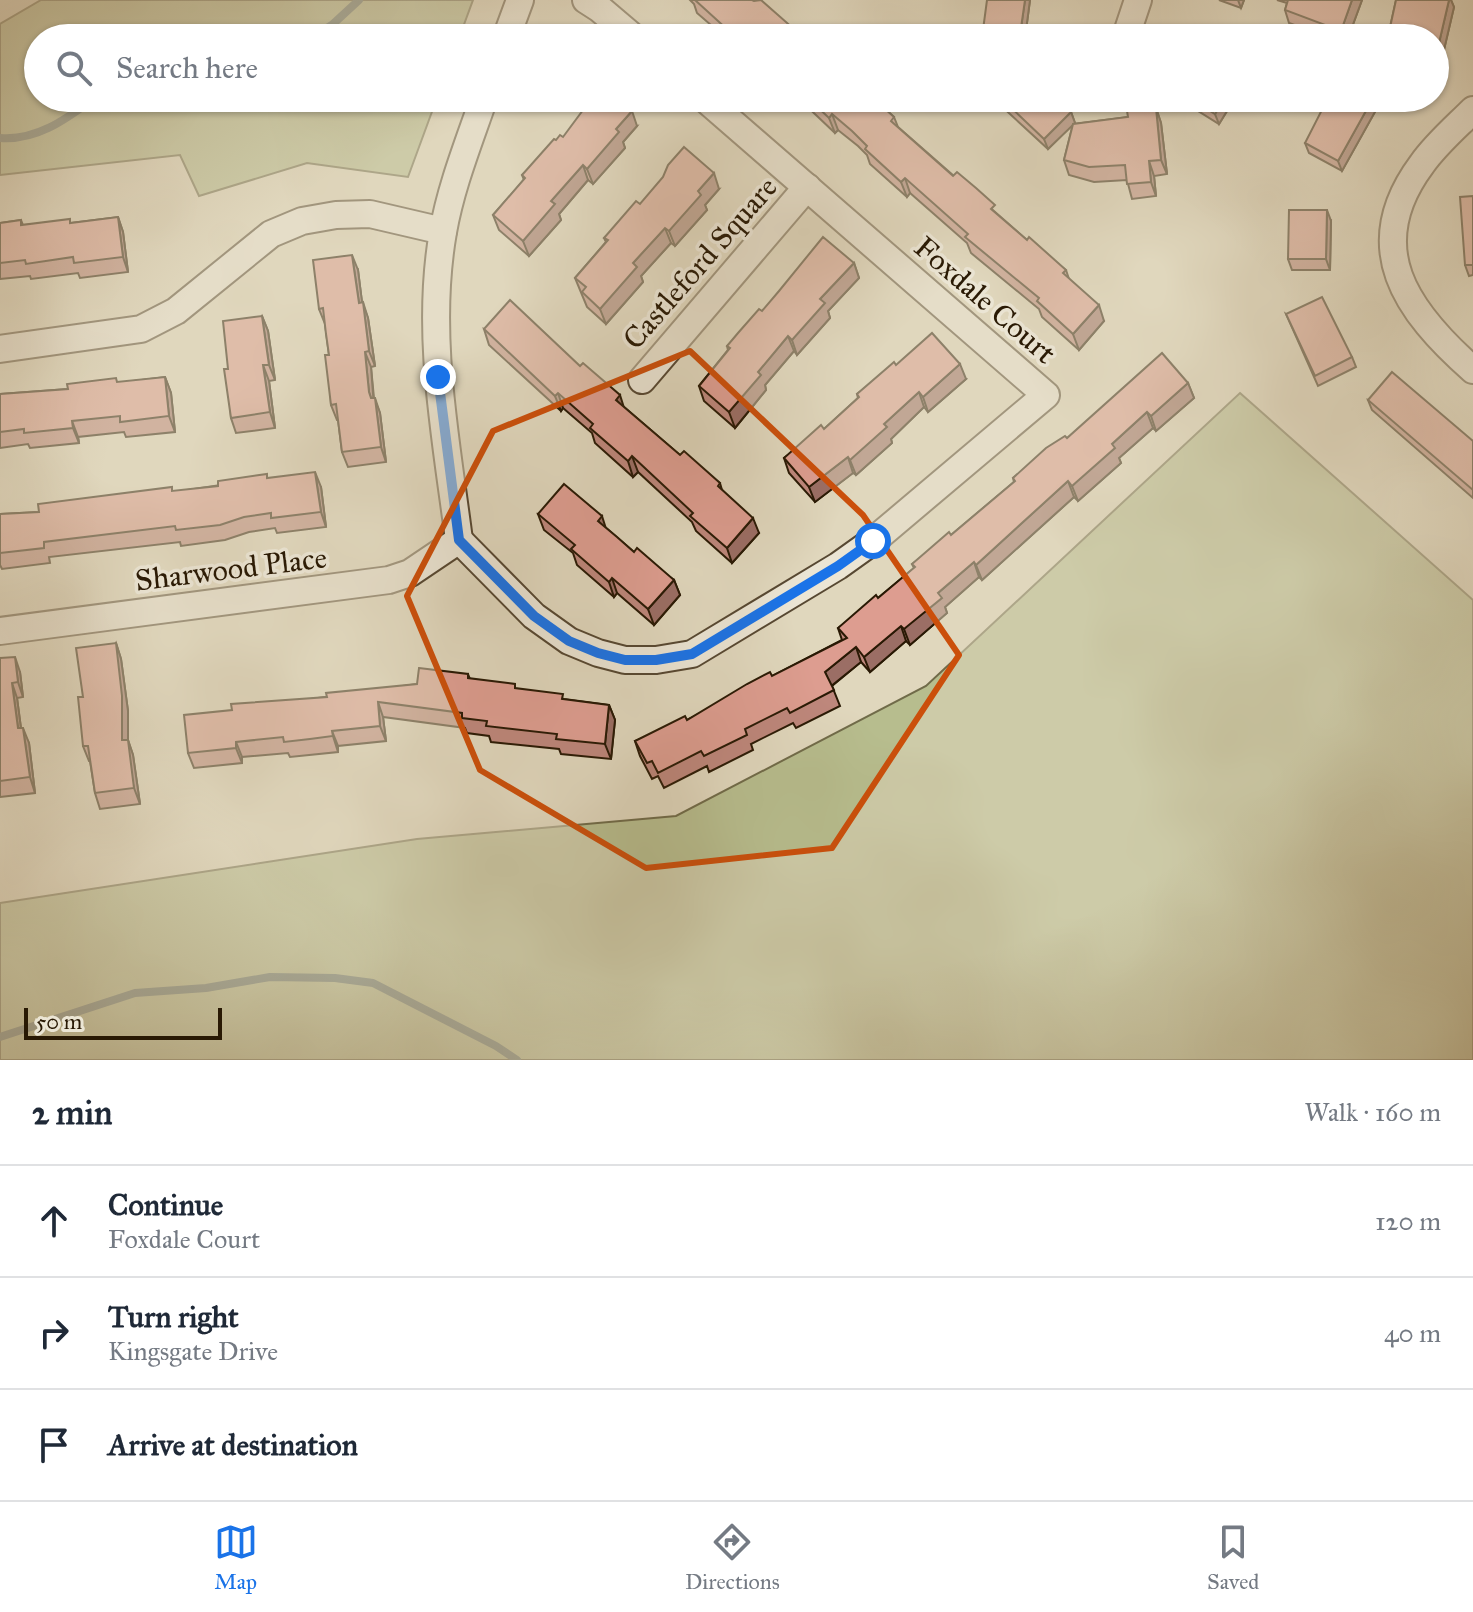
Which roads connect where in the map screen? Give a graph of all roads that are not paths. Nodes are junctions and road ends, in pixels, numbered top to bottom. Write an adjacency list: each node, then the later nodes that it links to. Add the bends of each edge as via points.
1 (520, 0): 4 (street)
2 (586, 0): 5 (street)
3 (1138, 0): 6 (street)
4 (511, 24)
5 (618, 24)
6 (1130, 24)
7 (1473, 110): 13 (street, via 1407,186 1395,209 1391,238 1394,264 1419,313)
8 (479, 112): 11 (street)
9 (720, 112): 10 (street, Foxdale Court)
10 (807, 187): 14 (street, Castleford Square); 15 (street, Foxdale Court, via 1046,395 873,541 692,654 625,660 569,641 534,616)
11 (443, 231): 12 (street, via 370,214 302,221 271,234 176,311 141,329); 15 (street, via 435,327)
12 (0, 349)
13 (1473, 370)
14 (642, 380)
15 (459, 540): 16 (street, Sharwood Place, via 410,573 389,580)
16 (0, 631)

